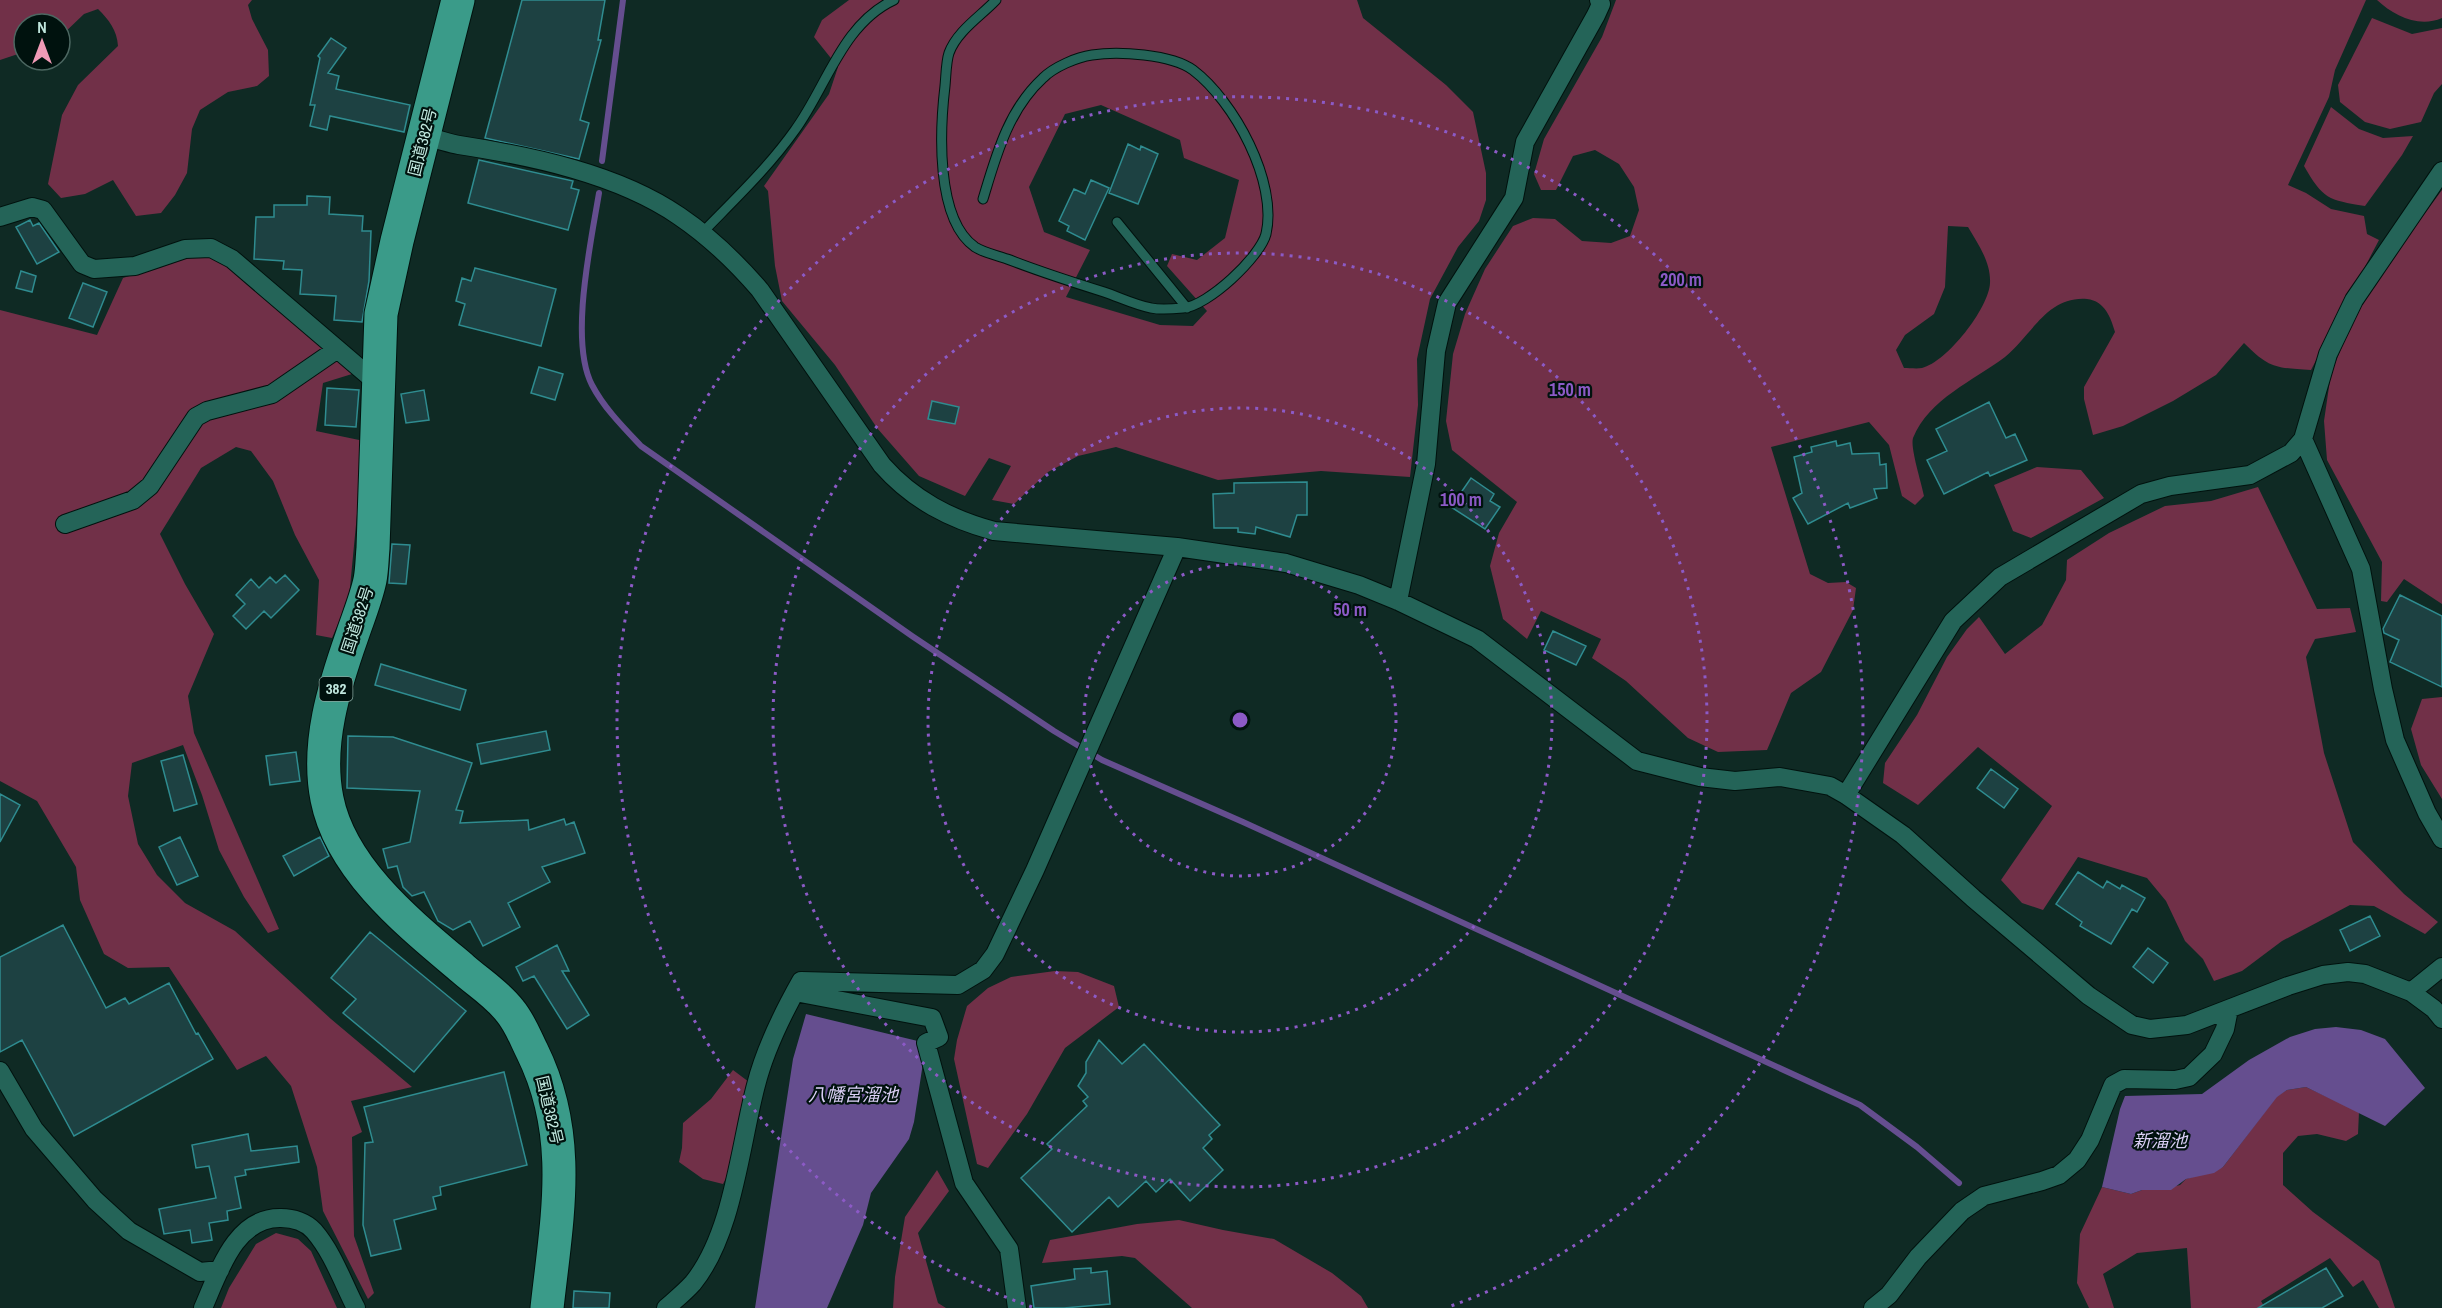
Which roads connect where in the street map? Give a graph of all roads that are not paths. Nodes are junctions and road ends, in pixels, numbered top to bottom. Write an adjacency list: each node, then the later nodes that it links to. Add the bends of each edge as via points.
1 (458, 0): 5 (highway, 国道382号 / 382)
2 (894, 0): 10 (lane, via 867,19 846,43 779,151)
3 (996, 0): 11 (lane, via 966,29 949,53 941,168 951,208 963,234 975,247 1047,274 1152,308)
4 (1599, 0): 17 (street, via 1596,15 1525,142 1514,198 1447,303 1436,351 1426,464)
5 (424, 137): 10 (street, via 487,148 598,177 645,197); 13 (highway, 国道382号 / 382, via 381,314)
6 (2442, 171): 14 (street, via 2354,300 2328,354)
7 (984, 199): 11 (lane, via 1002,139 1024,98 1045,75 1089,55 1129,53 1192,69 1221,97 1252,152 1264,183 1268,214 1265,236 1249,264)
8 (0, 217): 12 (street, via 32,207 44,210 82,264 94,269 135,266 185,249 211,248 232,259)
9 (1118, 222): 11 (lane)
10 (702, 233): 16 (street, via 737,263 760,290 882,465 930,507 994,531)
11 (1187, 308)
12 (336, 350): 13 (street); 15 (street, via 272,394 196,417 150,486 133,500)
13 (377, 383): 29 (highway, 国道382号 / 382, via 374,548 370,580 326,729 327,800 335,825 364,876 418,931 511,1011 540,1067 552,1102 560,1153)
14 (2302, 439): 18 (street, via 2291,453 2250,475 2141,494 2000,577 1953,621); 19 (street, via 2361,569 2395,740)
15 (65, 524)
16 (1178, 547): 17 (street, via 1286,563); 21 (street, via 1030,880 995,954 983,970 958,985 801,981)
17 (1398, 601): 18 (street, via 1477,639 1637,761 1700,777 1803,780 1830,786)
18 (1846, 795): 23 (street, via 1903,835 2089,996 2132,1024 2150,1029 2187,1025)
19 (2442, 839)
20 (2442, 967): 22 (street)
21 (795, 992): 30 (street, via 756,1083 734,1188 720,1231 693,1283); 31 (street, via 932,1018 939,1037 926,1043 964,1183 1009,1249)
22 (2411, 992): 23 (street, via 2365,974 2348,972 2323,975); 24 (street)
23 (2229, 1009): 32 (street, via 2213,1054 2189,1077 2124,1079 2113,1085 2090,1140 2077,1160 2059,1175 1984,1196 1962,1211)
24 (2442, 1019)
25 (0, 1071): 26 (street, via 34,1129 95,1200 129,1231 200,1272)
26 (220, 1270): 27 (street); 28 (street, via 239,1235 268,1217 287,1218 314,1230 329,1251)
27 (203, 1308)
28 (356, 1308)
29 (548, 1308)
30 (666, 1308)
31 (1017, 1308)
32 (1873, 1308)

